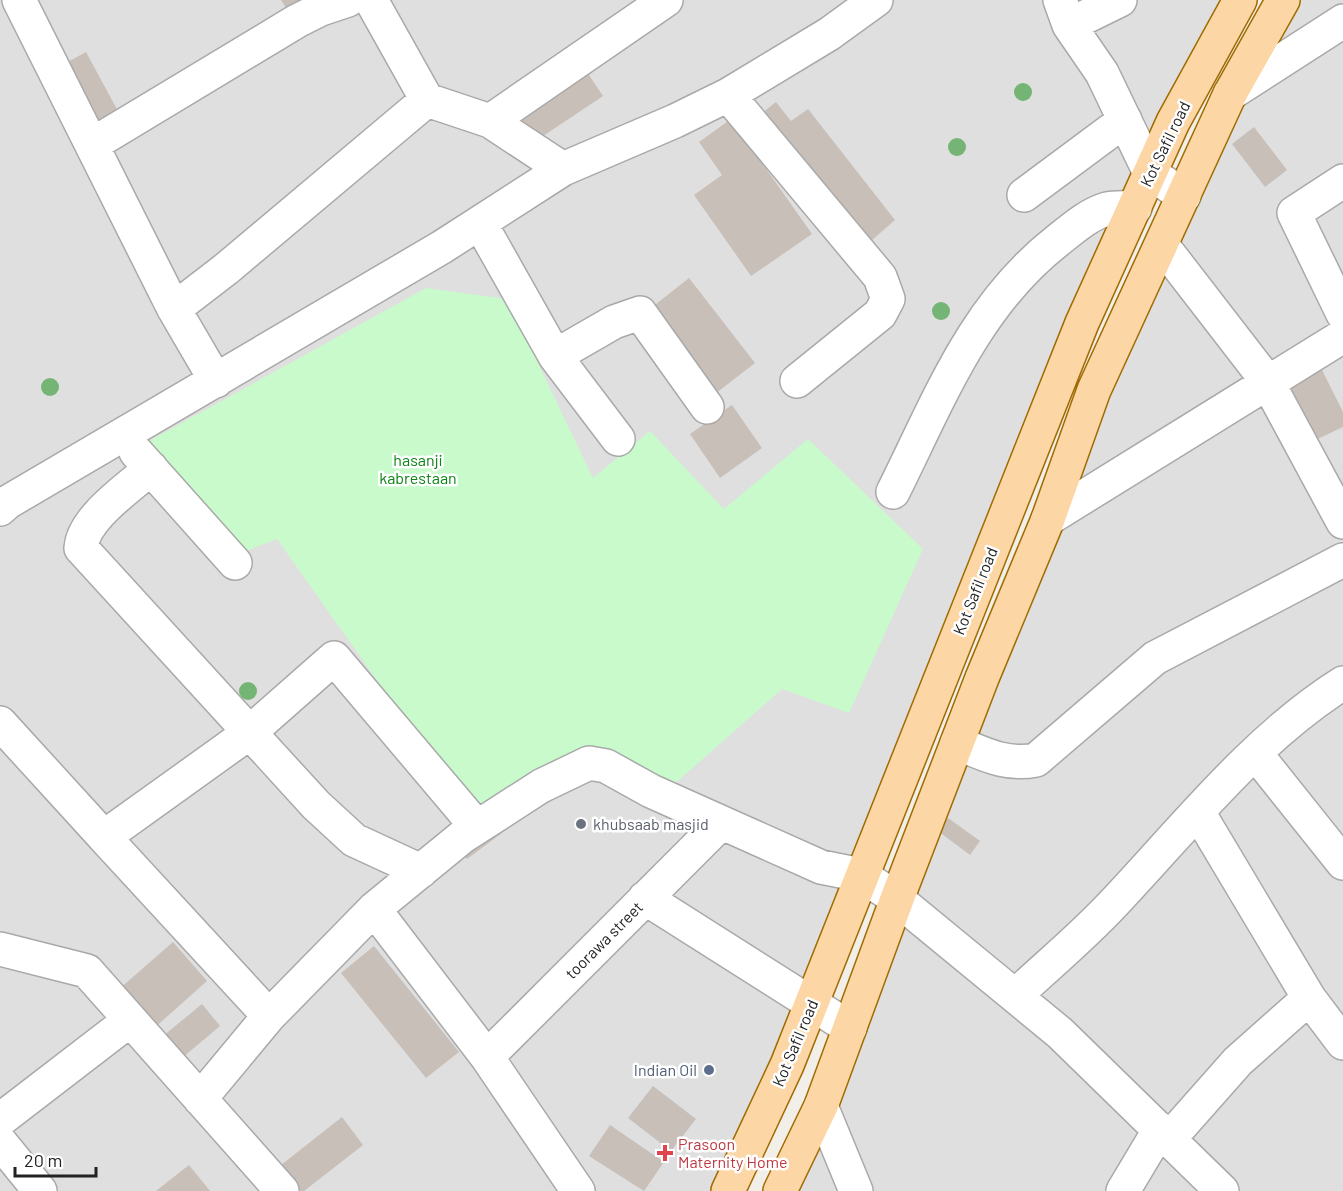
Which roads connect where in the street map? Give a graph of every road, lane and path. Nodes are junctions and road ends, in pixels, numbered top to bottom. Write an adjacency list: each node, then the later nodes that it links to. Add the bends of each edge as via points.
1 (19, 0): 16 (street)
2 (348, 0): 16 (street, via 297,21)
3 (372, 0): 13 (street)
4 (876, 0): 11 (street, via 829,34)
5 (1119, 0): 9 (street)
6 (1240, 0): 18 (main road, Kot Safil road, via 1173,122)
7 (1283, 0): 12 (main road)
8 (655, 3): 15 (street)
9 (1064, 12): 14 (street, via 1102,73)
10 (1343, 21): 12 (street)
11 (728, 94): 17 (street); 30 (street, via 880,277 888,299 880,314)
12 (1230, 94): 21 (main road)
13 (427, 100): 15 (street); 25 (street)
14 (1125, 120): 18 (street); 20 (street)
15 (490, 121): 17 (street)
16 (93, 144): 25 (street)
17 (563, 169): 23 (street)
18 (1150, 173): 21 (street); 22 (main road, Kot Safil road)
19 (1343, 181): 26 (street, via 1294,213)
20 (1024, 195)
21 (1184, 196): 24 (main road)
22 (1135, 208): 36 (street, via 1107,209 1078,224 1029,262 992,305 965,345); 53 (main road, Kot Safil road, via 1082,323)
23 (480, 223): 28 (street); 29 (street)
24 (1162, 245): 31 (street); 38 (main road, via 1094,390)
25 (174, 309): 29 (street)
26 (1343, 314)
27 (1343, 336): 31 (street)
28 (555, 356): 32 (street, via 614,322 640,313); 34 (street)
29 (216, 381): 33 (street)
30 (797, 381)
31 (1267, 381): 38 (street); 39 (street)
32 (707, 407)
33 (122, 435): 35 (street); 37 (street)
34 (618, 439)
35 (151, 468): 41 (street); 44 (street, via 92,521 82,537 81,549)
36 (893, 492)
37 (3, 500)
38 (1048, 519): 45 (main road)
39 (1343, 522)
40 (1343, 560): 45 (street, via 1155,658 1036,759 1005,762)
41 (235, 562)
42 (1343, 683): 46 (street, via 1318,699)
43 (0, 723): 50 (street)
44 (249, 733): 49 (street, via 334,658); 50 (street); 52 (street, via 354,840)
45 (957, 743): 55 (main road)
46 (1256, 754): 47 (street); 51 (street)
47 (1198, 812): 58 (street, via 1111,906); 59 (street)
48 (721, 823): 49 (street, via 606,766 589,763 541,786); 53 (street, via 821,867); 54 (street, toorawa street)
49 (477, 827): 52 (street)
50 (104, 837): 61 (street)
51 (1343, 862)
52 (421, 871): 56 (street)
53 (861, 875): 55 (street); 60 (main road, Kot Safil road)
54 (645, 898): 60 (street); 65 (street, toorawa street)
55 (897, 898): 58 (street); 63 (main road)
56 (374, 909): 61 (street); 65 (street)
57 (0, 949): 62 (street, via 87,971)
58 (1015, 996): 69 (street, via 1060,1033)
59 (1309, 998): 64 (street); 69 (street)
60 (812, 1003): 63 (street); 74 (main road, Kot Safil road)
61 (269, 1016): 66 (street)
62 (130, 1020): 66 (street); 68 (street)
63 (850, 1028): 67 (main road)
64 (1343, 1043)
65 (487, 1057): 73 (street)
66 (200, 1099): 72 (street)
67 (821, 1106): 75 (main road); 76 (street)
68 (0, 1120)
69 (1165, 1134): 77 (street); 78 (street)
70 (0, 1142): 71 (street)
71 (40, 1191)
72 (282, 1191)
73 (578, 1191)
74 (728, 1191)
75 (780, 1191)
76 (856, 1191)
77 (1123, 1191)
78 (1222, 1191)

